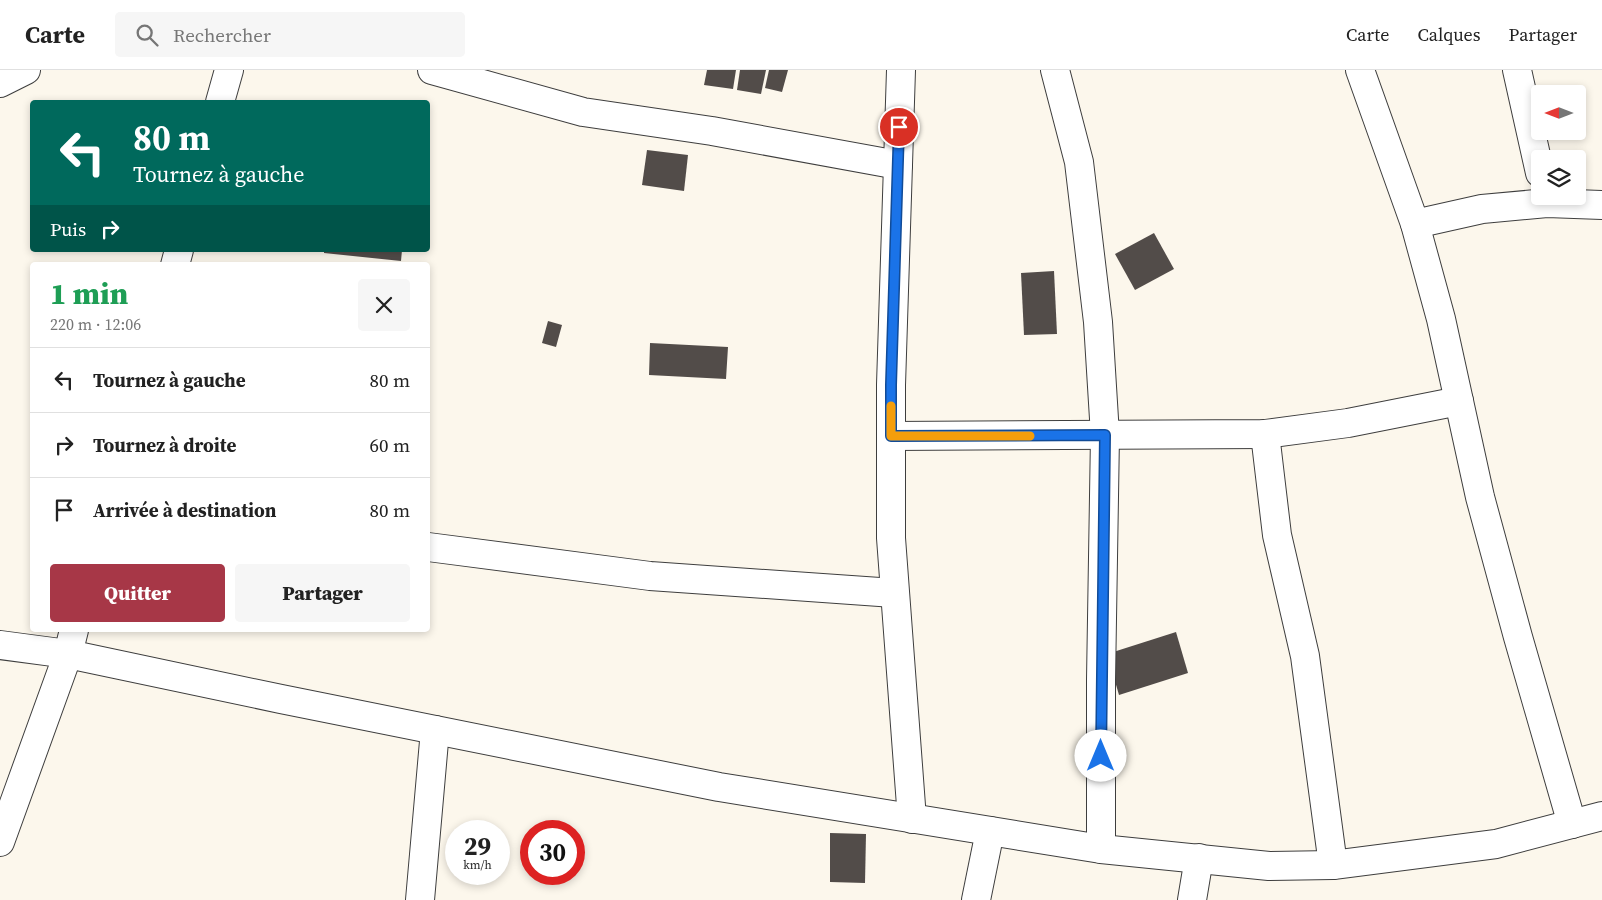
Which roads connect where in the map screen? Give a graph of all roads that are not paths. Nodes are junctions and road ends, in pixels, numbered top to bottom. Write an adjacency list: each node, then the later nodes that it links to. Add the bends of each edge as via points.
1 (26, 70): 8 (street)
2 (229, 70): 9 (street)
3 (432, 70): 11 (street, via 583,112 712,131)
4 (901, 70): 11 (street)
5 (1055, 70): 18 (street, via 1079,162 1098,322)
6 (1360, 70): 15 (street)
7 (1517, 70): 10 (street)
8 (0, 83)
9 (221, 100)
10 (1535, 150)
11 (898, 165): 19 (street)
12 (1531, 202): 15 (street, via 1482,208)
13 (1586, 204): 14 (street)
14 (1602, 205)
15 (1416, 224): 16 (street)
16 (1459, 401): 17 (street, via 1348,423); 27 (street, via 1482,506)
17 (1265, 434): 18 (street); 32 (street, via 1277,535 1305,656)
18 (1105, 435): 19 (street); 30 (street)
19 (891, 436): 21 (street)
20 (430, 547): 21 (street, via 650,576)
21 (894, 593): 26 (street)
22 (71, 642): 23 (street); 24 (street); 29 (street)
23 (0, 645)
24 (436, 730): 26 (street, via 719,787); 33 (street)
25 (1602, 816): 27 (street)
26 (912, 819): 28 (street)
27 (1572, 824): 32 (street, via 1496,844)
28 (990, 831): 30 (street); 34 (street)
29 (0, 842)
30 (1101, 850): 31 (street)
31 (1199, 858): 32 (street, via 1269,866); 35 (street)
32 (1333, 865)
33 (420, 900)
34 (976, 900)
35 (1192, 900)

